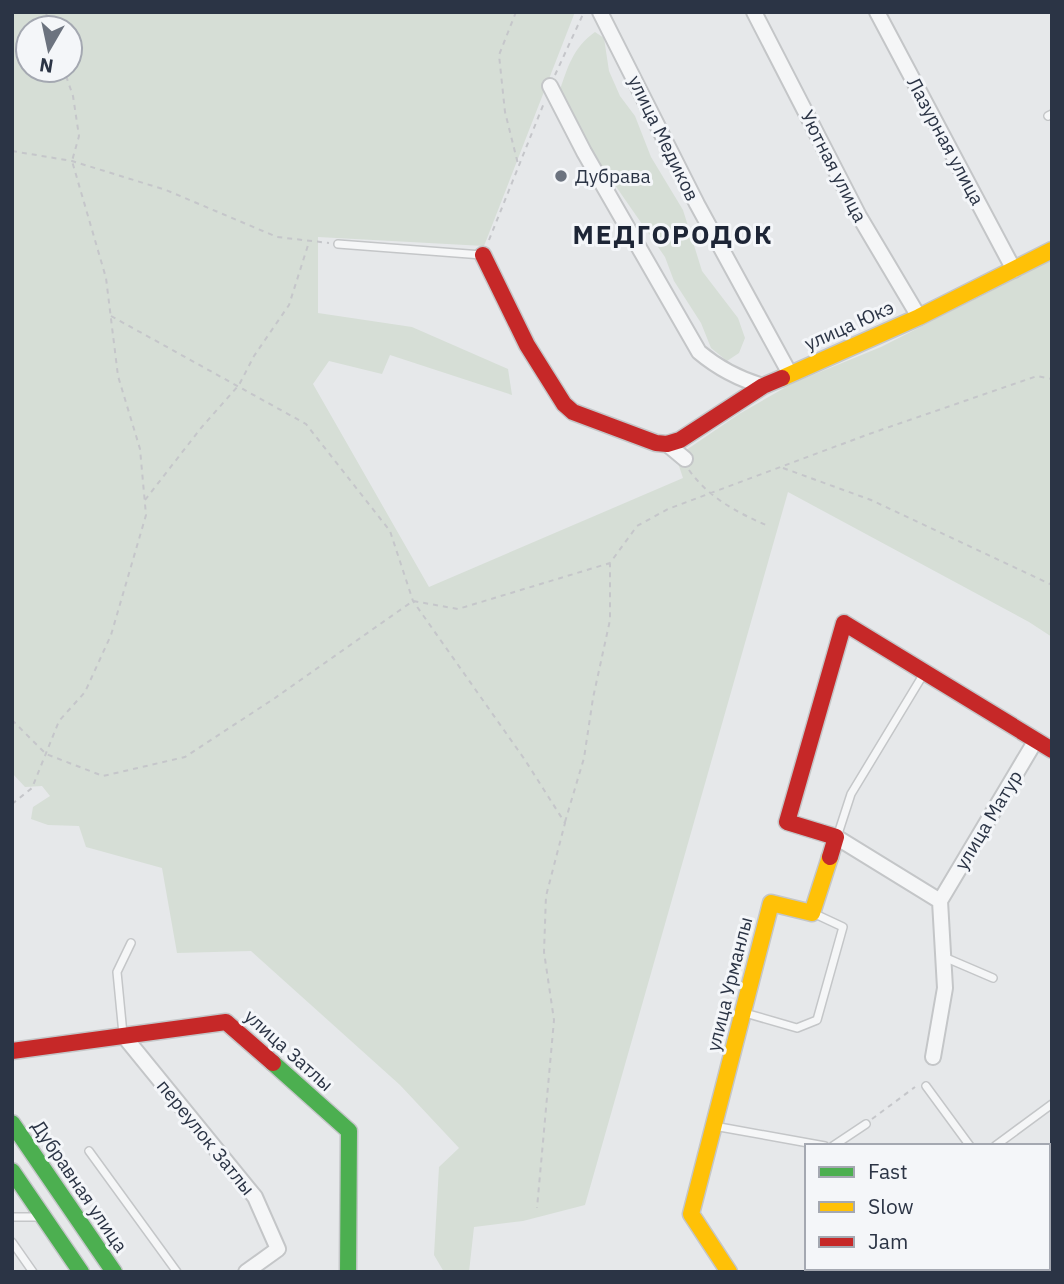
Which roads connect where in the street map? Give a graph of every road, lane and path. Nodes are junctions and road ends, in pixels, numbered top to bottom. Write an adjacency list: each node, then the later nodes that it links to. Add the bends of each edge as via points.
1 (516, 12): 10 (path, via 499,55 505,112)
2 (584, 12): 7 (path)
3 (600, 12): 18 (street, улица Медиков)
4 (754, 12): 17 (street, Уютная улица, via 859,216)
5 (877, 12): 15 (street, Лазурная улица)
6 (69, 84): 9 (path, via 79,136)
7 (550, 86): 10 (path); 21 (street, via 699,352 744,381)
8 (12, 151): 9 (path)
9 (72, 161): 11 (path, via 166,190 277,237); 16 (path, via 106,278)
10 (519, 165): 14 (path)
11 (310, 241): 12 (path); 20 (path, via 289,305)
12 (338, 244): 14 (lane)
13 (1052, 250): 15 (street, улица Юкэ)
14 (483, 255): 22 (street, via 527,345 564,404 573,412)
15 (1014, 270): 17 (street, улица Юкэ)
16 (111, 316): 20 (path); 26 (path, via 118,376 139,449)
17 (919, 317): 18 (street, улица Юкэ)
18 (790, 374): 21 (street, улица Юкэ)
19 (1052, 379): 24 (path, via 1037,376)
20 (239, 385): 26 (path); 30 (path, via 306,424 390,531)
21 (763, 386): 22 (street, улица Юкэ)
22 (667, 444): 23 (street)
23 (685, 459): 25 (path)
24 (781, 467): 25 (path); 29 (path, via 871,500)
25 (709, 494): 27 (path); 28 (path, via 637,526)
26 (145, 501): 35 (path, via 146,516 111,635 85,692 60,721)
27 (766, 526)
28 (610, 563): 30 (path, via 458,609); 37 (path, via 610,620 584,758)
29 (1052, 585)
30 (413, 601): 35 (path, via 185,757 103,776); 37 (path)
31 (924, 672): 33 (street); 38 (lane, via 851,794); 38 (street, via 844,624 788,822)
32 (12, 720): 35 (path)
33 (1036, 740): 34 (street); 39 (street, улица Матур)
34 (1052, 750)
35 (46, 754): 36 (path, via 33,788)
36 (12, 804)
37 (565, 823): 59 (path, via 547,896 544,952 554,1020)
38 (836, 837): 39 (street); 40 (street)
39 (940, 901): 42 (street)
40 (812, 913): 44 (street, улица Урманлы, via 771,903); 44 (lane, via 843,927 817,1020 797,1028)
41 (131, 943): 45 (lane, via 117,972)
42 (944, 957): 43 (lane); 47 (street, via 945,988)
43 (993, 978)
44 (744, 1013): 52 (street, улица Урманлы)
45 (123, 1035): 46 (street, улица Затлы); 69 (street, переулок Затлы, via 256,1197 278,1249); 70 (street, улица Затлы, via 226,1022 349,1131)
46 (12, 1051)
47 (933, 1057)
48 (924, 1083): 51 (path); 55 (lane)
49 (1052, 1104): 56 (lane)
50 (12, 1123): 67 (street, Дубравная улица)
51 (866, 1124): 54 (lane)
52 (714, 1126): 53 (lane); 71 (street, улица Урманлы, via 691,1214)
53 (814, 1144)
54 (836, 1144)
55 (969, 1144)
56 (998, 1144)
57 (89, 1151): 68 (lane)
58 (12, 1171): 61 (street)
59 (537, 1208)
60 (12, 1217): 61 (lane)
61 (44, 1217): 66 (street)
62 (12, 1242): 63 (lane)
63 (28, 1264): 64 (lane); 65 (lane)
64 (20, 1272)
65 (33, 1272)
66 (81, 1272)
67 (114, 1272)
68 (177, 1272)
69 (246, 1272)
70 (348, 1272)
71 (729, 1272)

